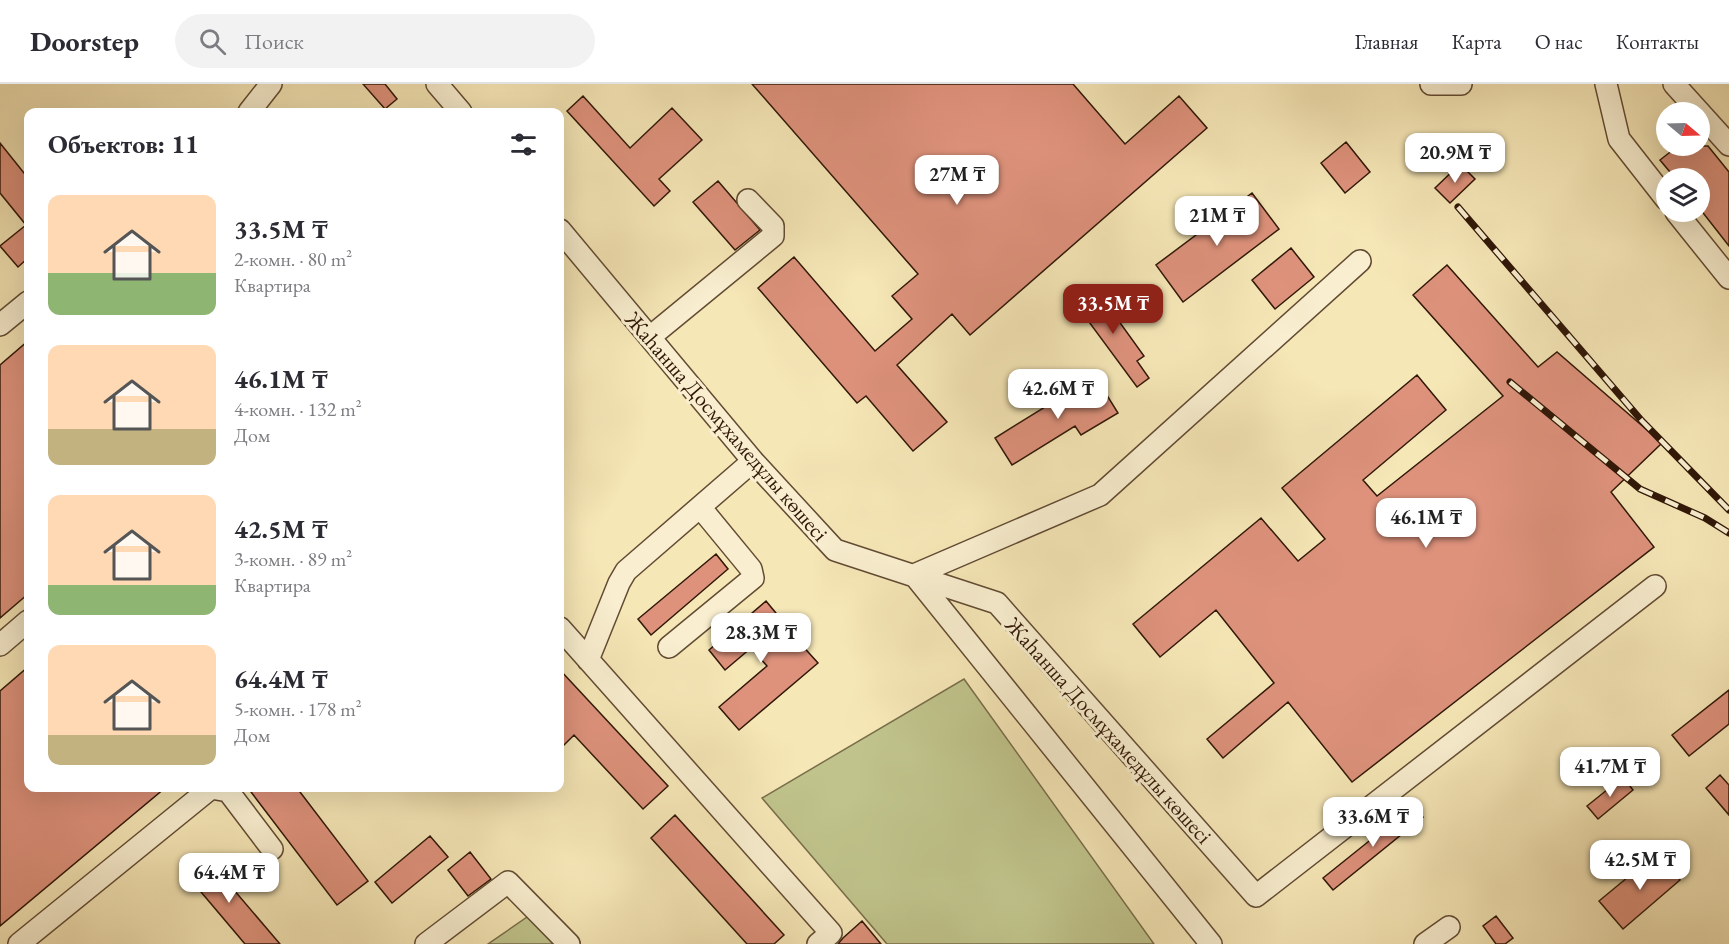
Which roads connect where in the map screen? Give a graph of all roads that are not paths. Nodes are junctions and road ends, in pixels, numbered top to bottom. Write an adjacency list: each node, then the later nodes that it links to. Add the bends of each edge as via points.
1 (437, 84): 6 (street)
2 (1431, 84): 3 (street)
3 (1461, 84)
4 (1606, 84): 8 (street, via 1619,139)
5 (1674, 84): 7 (street)
6 (458, 108)
7 (1729, 145)
8 (1656, 186)
9 (748, 200): 16 (street, via 773,226 773,237)
10 (1684, 222): 13 (street)
11 (564, 235): 16 (street, Жаһанша Досмұхамедұлы көшесі)
12 (1360, 261): 19 (street, via 1100,495)
13 (1729, 278)
14 (24, 305): 15 (street)
15 (0, 325)
16 (650, 338): 17 (street, Жаһанша Досмұхамедұлы көшесі)
17 (753, 461): 18 (street); 19 (street, Жаһанша Досмұхамедұлы көшесі, via 835,550)
18 (700, 507): 24 (street, via 751,569 753,578); 25 (street, via 626,571)
19 (914, 576): 20 (street, Жаһанша Досмұхамедұлы көшесі, via 997,603 1256,896); 34 (street)
20 (1655, 586)
21 (24, 624): 23 (street)
22 (564, 633): 25 (street)
23 (0, 645)
24 (669, 647)
25 (588, 660): 33 (street, via 831,933)
26 (206, 792): 30 (street)
27 (229, 792): 28 (street)
28 (272, 849)
29 (1449, 927): 35 (street)
30 (19, 944)
31 (426, 944): 32 (street, via 508,882)
32 (569, 944)
33 (818, 944)
34 (1211, 944)
35 (1425, 944)

